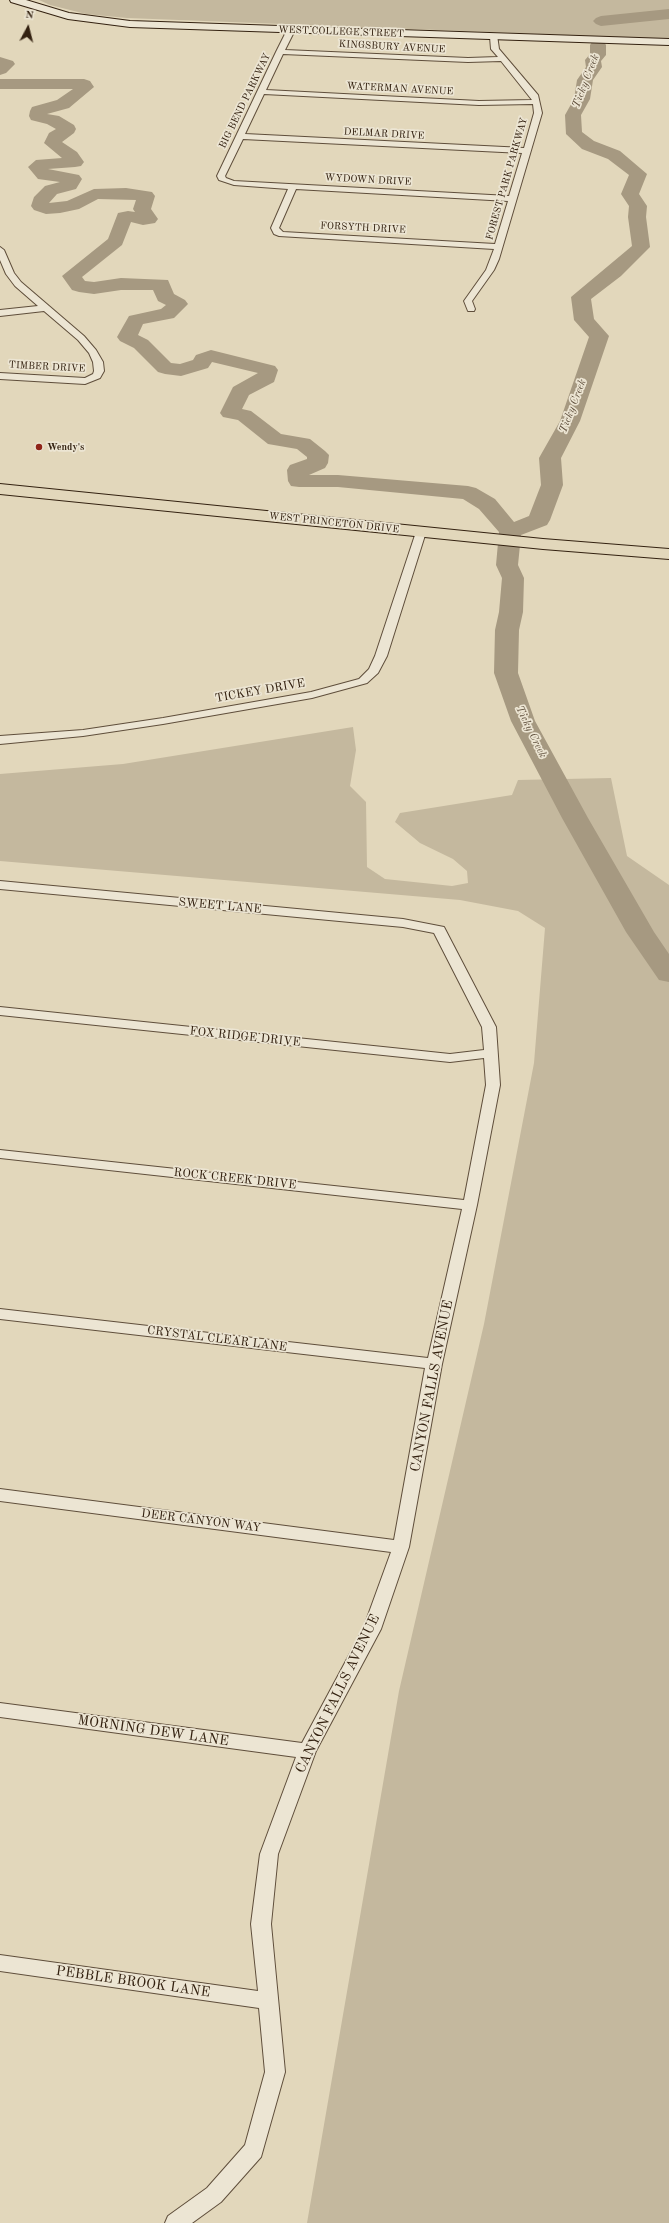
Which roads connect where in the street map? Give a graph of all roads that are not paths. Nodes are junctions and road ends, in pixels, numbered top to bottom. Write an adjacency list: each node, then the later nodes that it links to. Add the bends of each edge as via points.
1 (15, 0): 2 (street, WEST COLLEGE STREET, via 50,12 110,23)
2 (290, 30): 3 (street, WEST COLLEGE STREET); 5 (street, BIG BEND PARKWAY)
3 (494, 37): 4 (street, WEST COLLEGE STREET); 6 (street, via 495,49)
4 (669, 42)
5 (280, 52): 6 (street, KINGSBURY AVENUE, via 468,60); 7 (street, BIG BEND PARKWAY)
6 (503, 59): 8 (street)
7 (261, 92): 8 (street, WATERMAN AVENUE, via 484,104); 9 (street, BIG BEND PARKWAY)
8 (537, 102): 10 (street, FOREST PARK PARKWAY, via 538,113)
9 (240, 136): 10 (street, DELMAR DRIVE); 11 (street, BIG BEND PARKWAY, via 221,176)
10 (527, 151): 13 (street, FOREST PARK PARKWAY)
11 (223, 180): 12 (street, WYDOWN DRIVE)
12 (293, 187): 13 (street, WYDOWN DRIVE); 14 (street, FORSYTH DRIVE, via 275,228 282,234)
13 (512, 200): 14 (street, FOREST PARK PARKWAY)
14 (498, 247): 17 (street, FOREST PARK PARKWAY, via 490,270 468,301)
15 (1, 253): 16 (street, via 10,274)
16 (46, 308): 18 (street); 19 (street, TIMBER DRIVE, via 81,338 93,352 98,362 97,376 92,379 70,380)
17 (471, 309)
18 (0, 313)
19 (0, 376)
20 (0, 489): 22 (highway, WEST PRINCETON DRIVE)
21 (0, 501): 22 (highway, WEST PRINCETON DRIVE)
22 (419, 538): 23 (highway, WEST PRINCETON DRIVE); 26 (street, TICKEY DRIVE, via 382,656 374,671 363,681 312,695 170,720)
23 (544, 550): 24 (highway, WEST PRINCETON DRIVE); 25 (highway, WEST PRINCETON DRIVE)
24 (669, 554)
25 (669, 566)
26 (0, 740)
27 (0, 885): 28 (street, SWEET LANE, via 403,923)
28 (439, 930): 30 (street, CANYON FALLS AVENUE, via 489,1027)
29 (0, 1011): 30 (street, FOX RIDGE DRIVE, via 450,1058)
30 (491, 1053): 32 (street, CANYON FALLS AVENUE, via 493,1086)
31 (0, 1154): 32 (street, ROCK CREEK DRIVE)
32 (470, 1205): 34 (street, CANYON FALLS AVENUE)
33 (0, 1314): 34 (street, CRYSTAL CLEAR LANE)
34 (434, 1364): 36 (street, CANYON FALLS AVENUE)
35 (0, 1495): 36 (street, DEER CANYON WAY)
36 (401, 1547): 38 (street, CANYON FALLS AVENUE, via 372,1629)
37 (0, 1710): 38 (street, MORNING DEW LANE)
38 (307, 1751): 40 (street, CANYON FALLS AVENUE, via 269,1854 261,1924)
39 (0, 1963): 40 (street, PEBBLE BROOK LANE)
40 (267, 2001): 41 (street, CANYON FALLS AVENUE, via 275,2072 254,2150 214,2195)
41 (175, 2223)

